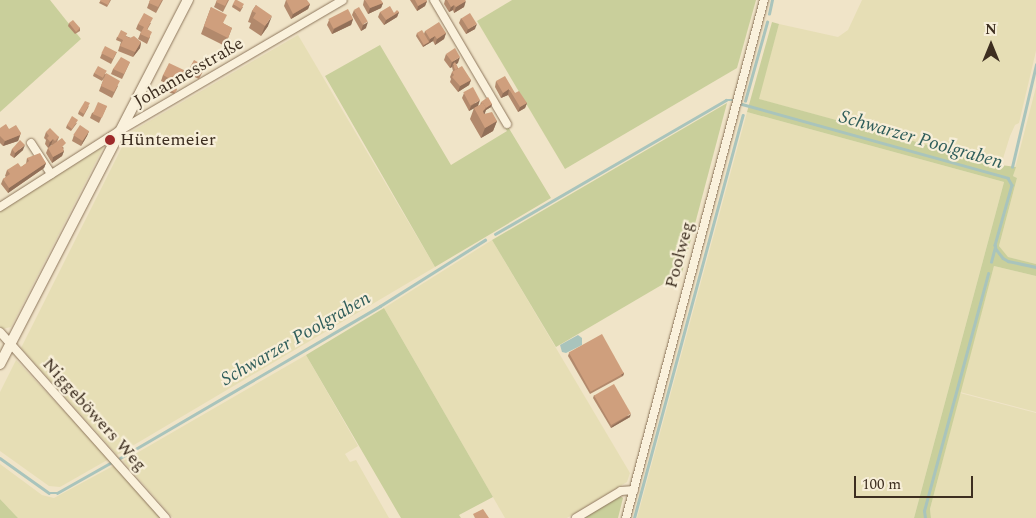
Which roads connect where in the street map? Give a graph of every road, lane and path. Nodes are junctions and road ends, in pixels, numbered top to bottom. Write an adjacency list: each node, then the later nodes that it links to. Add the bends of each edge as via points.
1 (188, 0): 6 (main road)
2 (343, 0): 6 (street, Johannesstraße)
3 (434, 0): 5 (street)
4 (764, 0): 13 (street, Poolweg)
5 (507, 124)
6 (119, 131): 8 (street, Johannesstraße); 11 (main road)
7 (31, 143): 8 (street)
8 (51, 174): 9 (street, Johannesstraße)
9 (0, 207)
10 (0, 332): 11 (street, Niggeböwers Weg)
11 (10, 343): 12 (main road); 14 (street, Niggeböwers Weg)
12 (0, 364)
13 (634, 490): 15 (street, via 621,491); 16 (street, Poolweg)
14 (166, 518)
15 (576, 518)
16 (626, 518)

